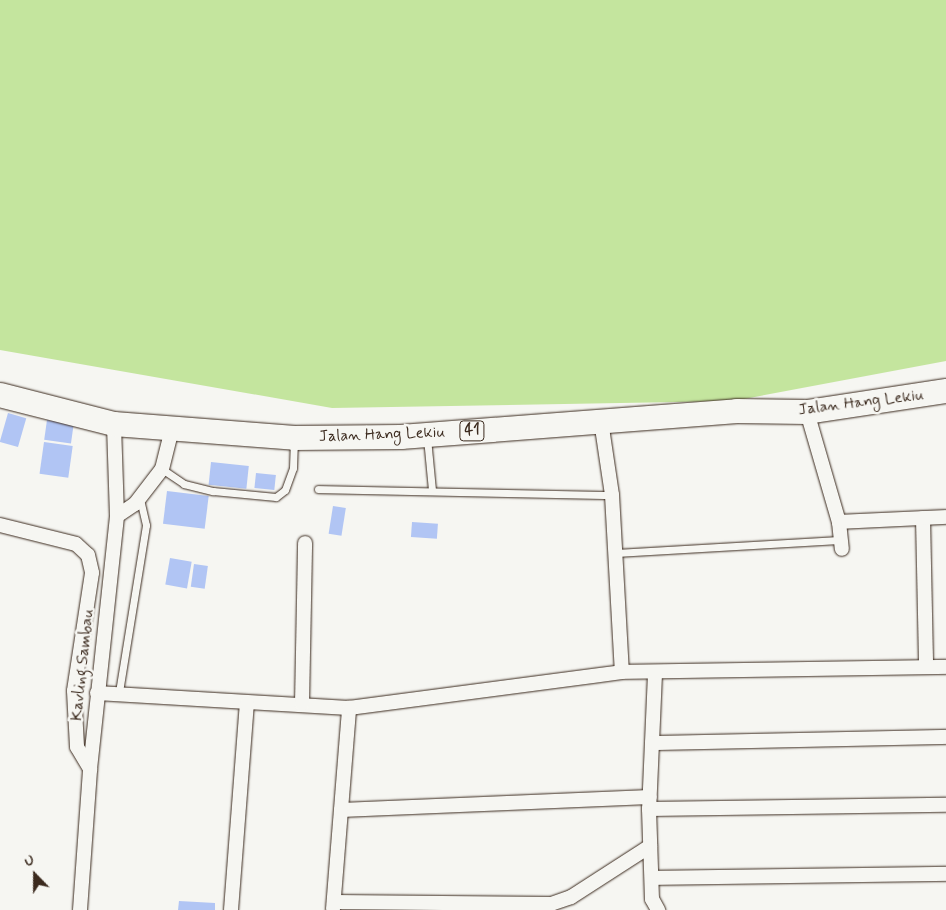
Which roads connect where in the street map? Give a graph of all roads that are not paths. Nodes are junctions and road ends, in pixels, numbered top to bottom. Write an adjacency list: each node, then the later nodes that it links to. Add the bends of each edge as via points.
1 (946, 391): 3 (highway, Jalan Hang Lekiu / 41)
2 (0, 395): 5 (highway, Jalan Hang Lekiu / 41)
3 (807, 412): 4 (highway, Jalan Hang Lekiu / 41, via 737,411); 17 (street)
4 (601, 421): 7 (highway, Jalan Hang Lekiu / 41); 12 (street)
5 (114, 424): 6 (highway, Jalan Hang Lekiu / 41); 14 (street, Kavling Sambau)
6 (172, 429): 8 (highway, Jalan Hang Lekiu / 41); 9 (street)
7 (427, 435): 8 (highway, Jalan Hang Lekiu / 41); 11 (lane)
8 (294, 438): 9 (lane, via 293,468 285,490 276,497 213,492 184,484)
9 (162, 469): 13 (street)
10 (318, 489): 11 (lane)
11 (432, 490): 12 (lane)
12 (612, 495): 21 (street)
13 (140, 498): 14 (street); 26 (lane, via 146,525)
14 (117, 516): 27 (street, Kavling Sambau)
15 (922, 518): 16 (street); 17 (street); 23 (street)
16 (946, 518)
17 (839, 522): 20 (street)
18 (1, 530): 33 (street, via 27,528 76,544 91,563 74,692 74,733)
19 (305, 543): 29 (street)
20 (841, 544): 21 (lane)
21 (615, 553): 24 (street)
22 (946, 667): 23 (street)
23 (926, 668): 25 (street)
24 (622, 672): 25 (street); 30 (street)
25 (655, 674): 32 (street)
26 (119, 692): 27 (street); 28 (street)
27 (97, 693): 33 (street, Kavling Sambau)
28 (247, 704): 29 (street); 42 (street)
29 (302, 704): 30 (street)
30 (349, 708): 36 (street)
31 (946, 737): 32 (street)
32 (652, 743): 34 (street)
33 (90, 769): 41 (street, Kavling Sambau)
34 (650, 803): 35 (street); 36 (street); 37 (street)
35 (946, 805)
36 (341, 810): 40 (street)
37 (650, 846): 39 (street); 40 (street, via 572,897 551,904)
38 (946, 874): 39 (street)
39 (653, 878): 43 (street, via 652,899)
40 (334, 906)
41 (80, 910)
42 (231, 910)
43 (658, 910)

